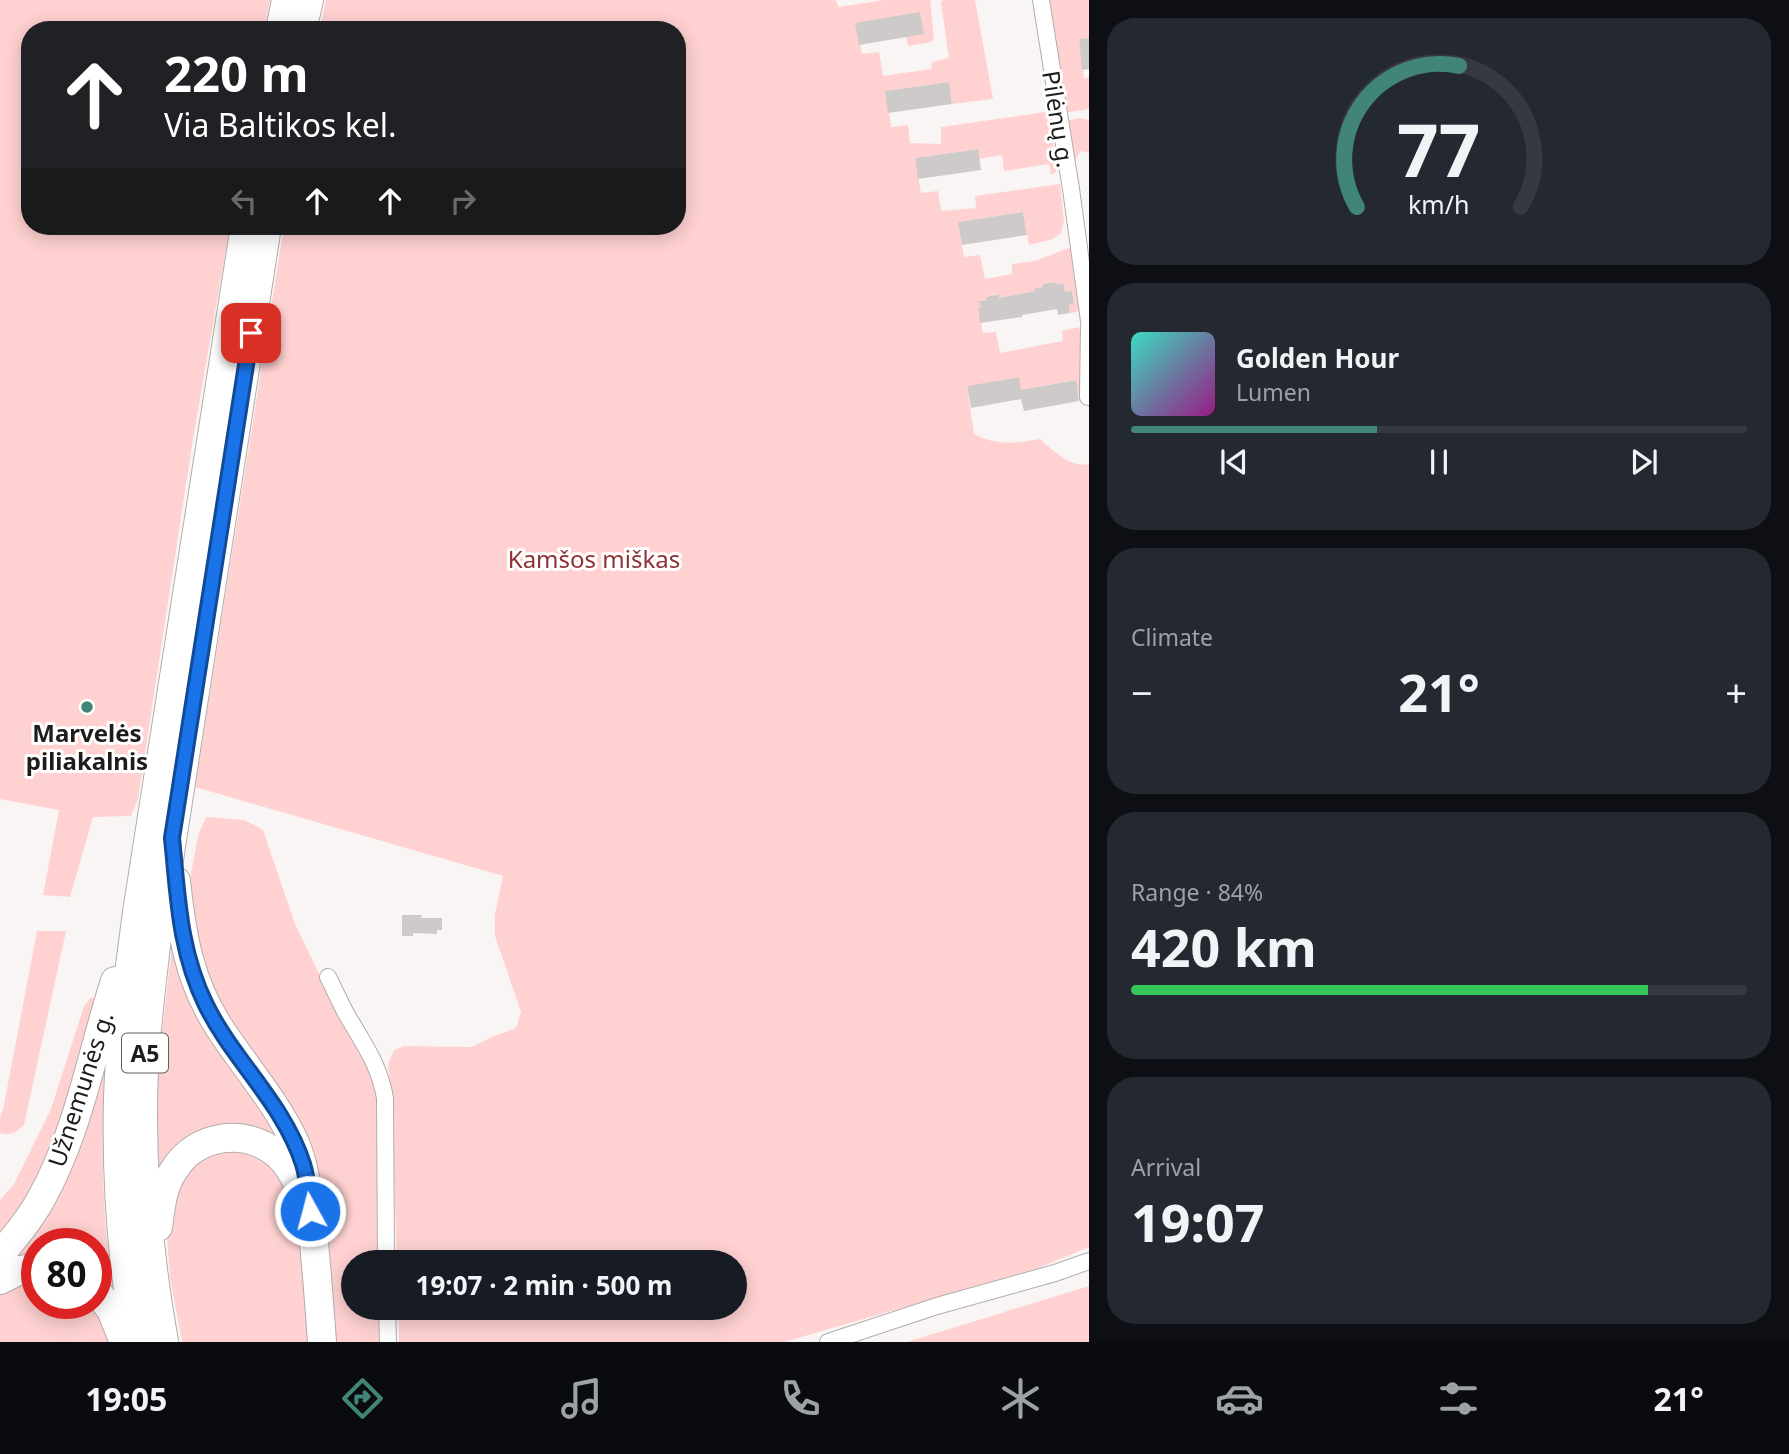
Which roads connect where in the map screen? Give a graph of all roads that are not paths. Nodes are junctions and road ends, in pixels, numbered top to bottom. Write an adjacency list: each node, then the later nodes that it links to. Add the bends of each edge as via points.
1 (286, 0): 4 (highway)
2 (309, 0): 5 (highway)
3 (1041, 0): 8 (street, Pilėnų g.)
4 (281, 21)
5 (304, 21)
6 (244, 235): 10 (highway, A5)
7 (265, 235): 10 (highway, A5)
8 (1089, 324): 9 (street, Pilėnų g.)
9 (1088, 397)
10 (161, 836): 11 (highway, A5); 13 (highway, via 188,962 207,1007 293,1140 304,1165); 17 (highway, A5, via 144,1070 145,1194)
11 (137, 912): 15 (highway, Užnemunės g., via 86,1088 57,1168 40,1201); 23 (highway, A5, via 118,1097 120,1212)
12 (328, 977): 14 (street, via 383,1084)
13 (310, 1211): 17 (highway, via 293,1175 267,1146 232,1137 209,1141 174,1168 166,1184); 25 (highway)
14 (386, 1250)
15 (0, 1255)
16 (1089, 1261): 27 (street)
17 (152, 1269): 24 (highway, A5)
18 (21, 1270): 19 (highway)
19 (0, 1280)
20 (112, 1312): 22 (highway)
21 (387, 1320): 26 (street)
22 (124, 1342)
23 (136, 1342)
24 (164, 1342)
25 (322, 1342)
26 (388, 1342)
27 (828, 1342)

